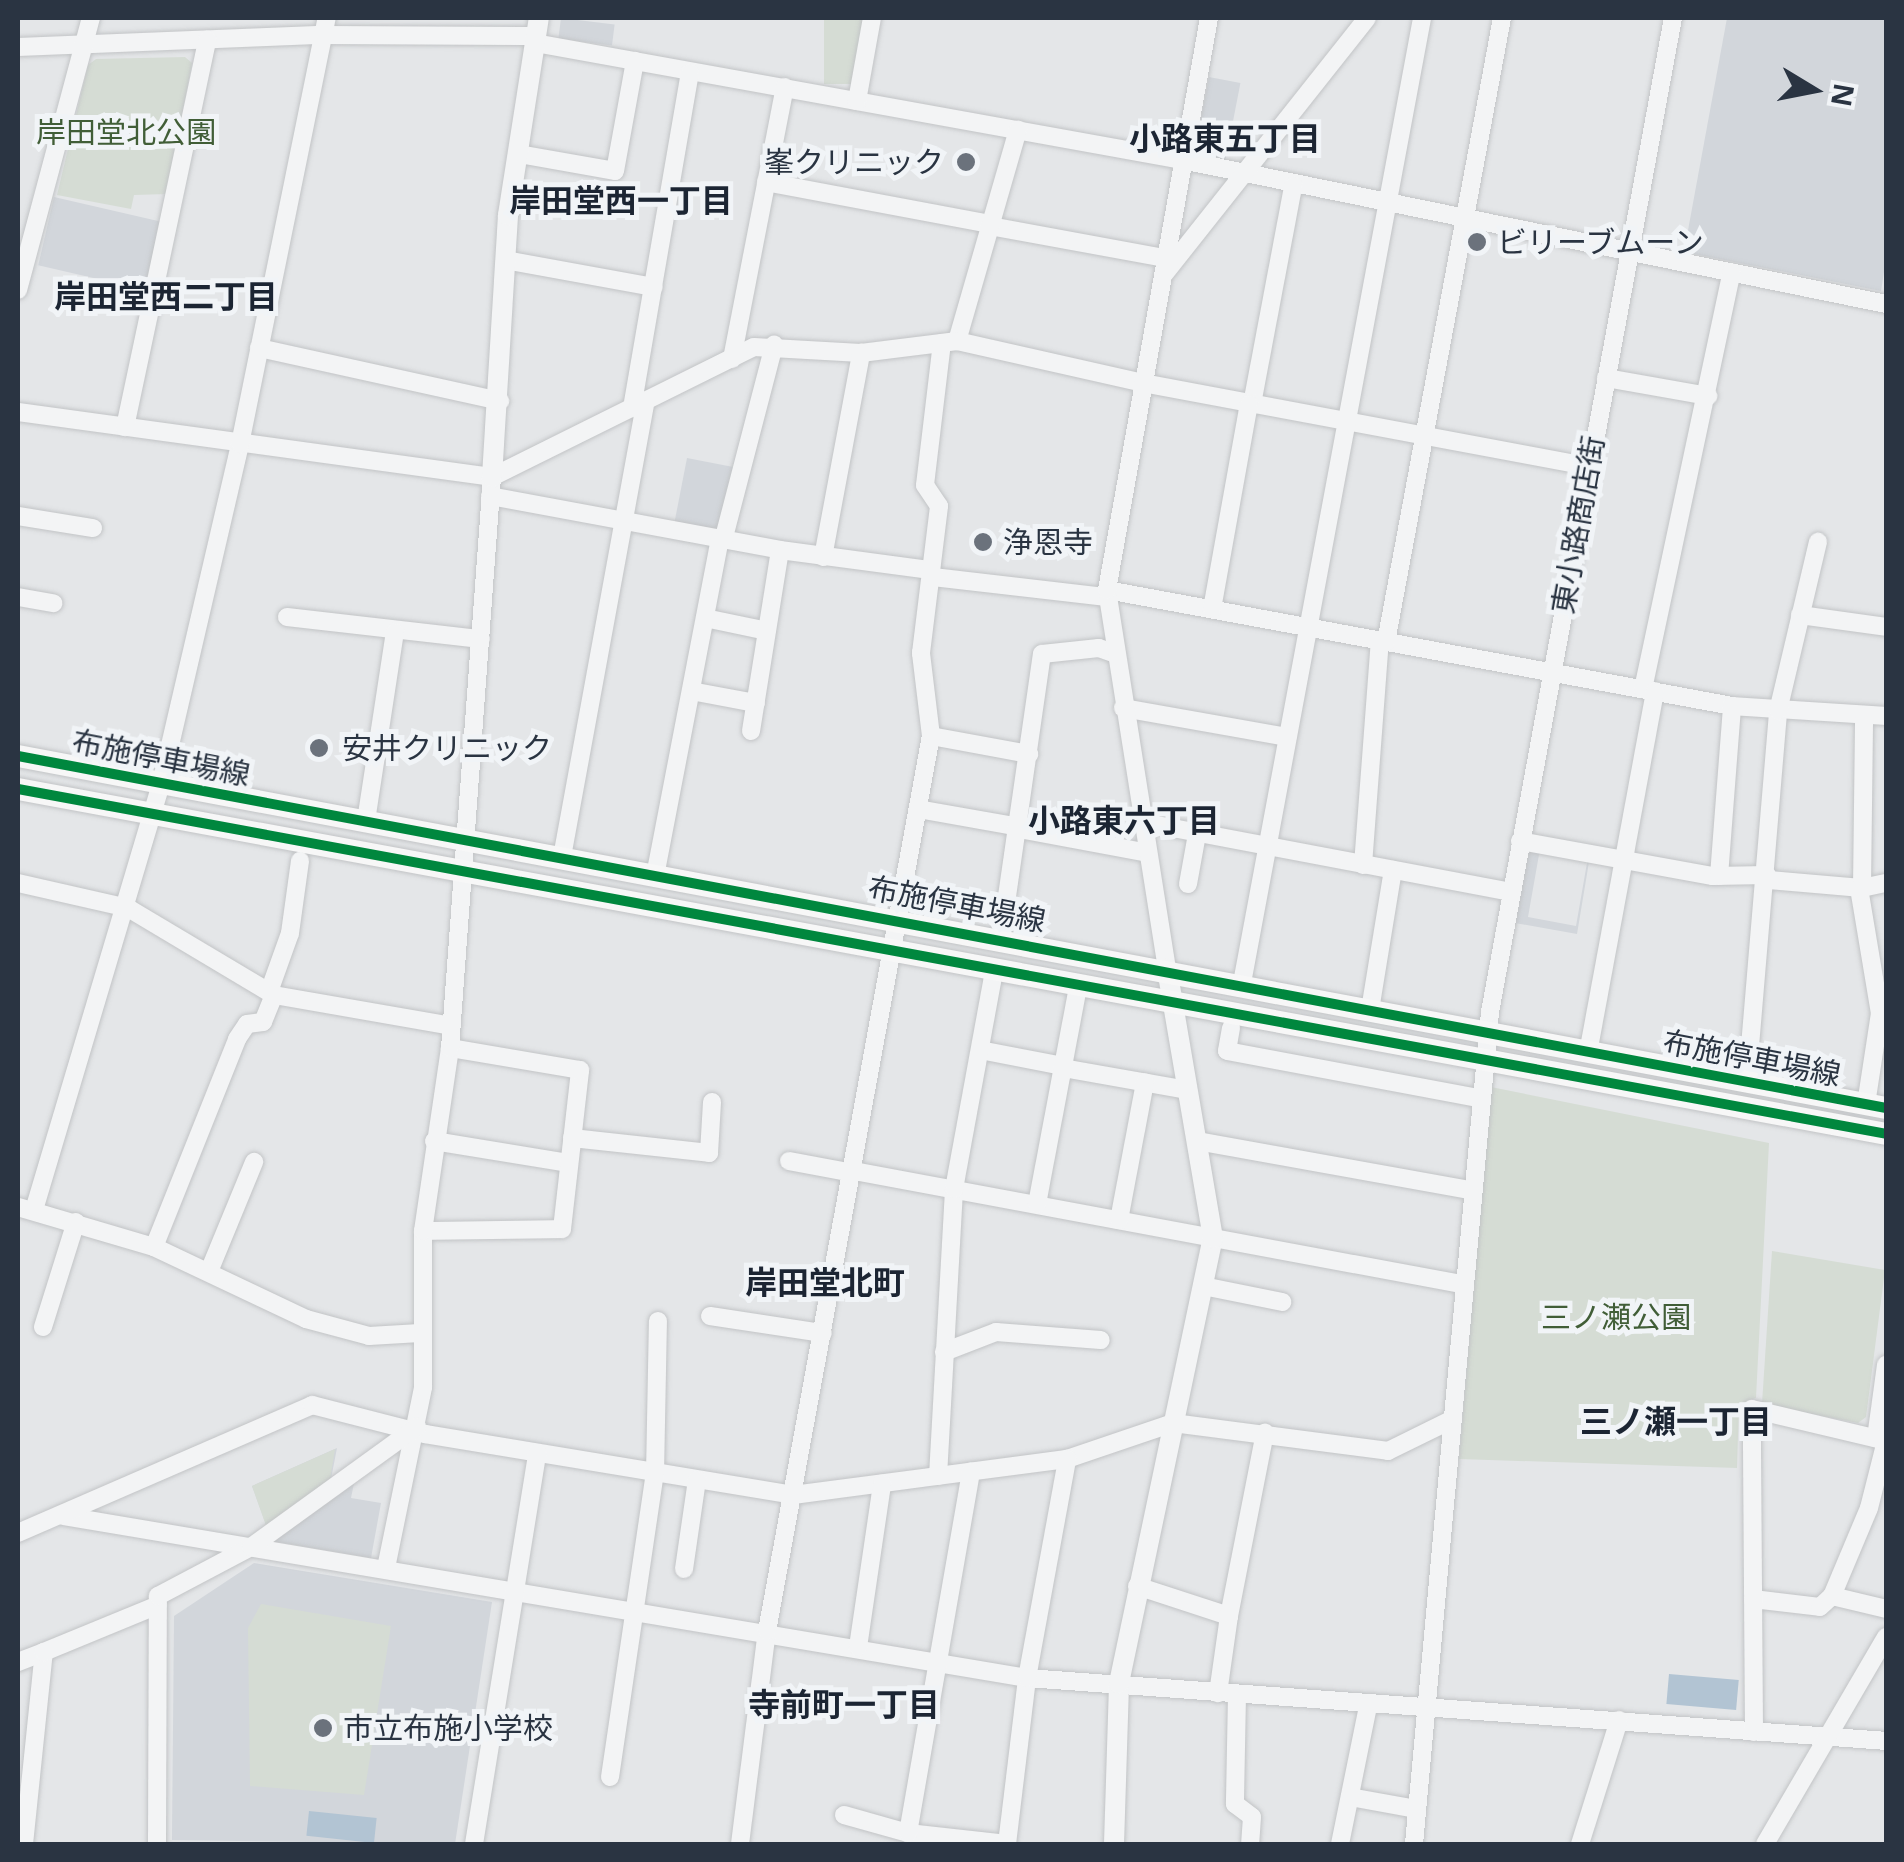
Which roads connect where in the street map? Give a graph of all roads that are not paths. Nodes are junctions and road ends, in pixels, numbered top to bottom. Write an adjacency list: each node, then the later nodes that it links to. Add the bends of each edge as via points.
1 (92, 18): 11 (street)
2 (872, 18): 16 (street)
3 (1210, 18): 19 (street)
4 (1367, 18): 20 (street)
5 (1422, 18): 23 (street)
6 (1502, 18): 24 (street)
7 (1673, 18): 26 (street, 東小路商店街)
8 (325, 26): 9 (street); 10 (street); 36 (street)
9 (537, 32): 13 (street); 18 (street)
10 (207, 40): 11 (street); 47 (street)
11 (82, 45): 12 (street); 32 (street)
12 (18, 47)
13 (635, 61): 14 (street); 18 (street, via 615,170)
14 (690, 72): 15 (street); 31 (street)
15 (785, 87): 16 (street); 21 (street)
16 (857, 100): 17 (street)
17 (1018, 130): 19 (street); 25 (street)
18 (518, 154): 28 (street)
19 (1182, 160): 20 (street); 27 (street)
20 (1243, 176): 22 (street); 30 (street)
21 (766, 182): 25 (street); 38 (street)
22 (1293, 186): 23 (street); 44 (street)
23 (1388, 204): 24 (street); 46 (street)
24 (1466, 219): 26 (street); 48 (street)
25 (991, 225): 27 (street); 34 (street)
26 (1630, 250): 29 (street); 39 (street, 東小路商店街)
27 (1165, 258): 30 (street)
28 (505, 260): 31 (street); 42 (street)
29 (1732, 272): 33 (street); 41 (street)
30 (1161, 277): 40 (street)
31 (654, 287): 43 (street)
32 (18, 290)
33 (1886, 304)
34 (950, 342): 37 (street); 40 (street); 59 (street, via 925,485 939,506)
35 (774, 345): 37 (street); 38 (street); 55 (street)
36 (259, 348): 42 (street); 49 (street)
37 (861, 353): 58 (street)
38 (732, 358): 43 (street)
39 (1606, 378): 41 (street); 50 (street, 東小路商店街)
40 (1143, 383): 44 (street); 60 (street)
41 (1708, 396): 76 (street)
42 (500, 400): 51 (street)
43 (639, 404): 51 (street); 53 (street)
44 (1250, 404): 46 (street); 63 (street)
45 (18, 412): 47 (street)
46 (1345, 423): 48 (street); 67 (street)
47 (125, 427): 49 (street)
48 (1425, 438): 50 (street); 72 (street)
49 (240, 444): 51 (street); 88 (street)
50 (1588, 466): 74 (street, 東小路商店街)
51 (491, 487): 53 (street); 71 (street)
52 (18, 516): 54 (street)
53 (624, 520): 55 (street); 100 (street)
54 (93, 528)
55 (721, 539): 57 (street); 66 (street)
56 (1818, 542): 64 (street)
57 (780, 550): 58 (street); 69 (street)
58 (823, 557): 59 (street)
59 (929, 570): 60 (street, via 933,577); 84 (street, via 920,653)
60 (1107, 594): 63 (street); 73 (street)
61 (18, 597): 62 (street)
62 (53, 603)
63 (1212, 609): 67 (street)
64 (1800, 614): 68 (street); 80 (street)
65 (287, 617): 70 (street)
66 (705, 618): 69 (street); 75 (street)
67 (1306, 626): 72 (street); 85 (street)
68 (1886, 627)
69 (767, 631): 77 (street)
70 (395, 632): 71 (street); 92 (street)
71 (481, 639): 96 (street)
72 (1383, 641): 74 (street); 103 (street)
73 (1113, 652): 79 (street); 86 (street, via 1042,654)
74 (1552, 673): 76 (street); 97 (street, 東小路商店街)
75 (691, 690): 77 (street); 106 (street)
76 (1649, 690): 78 (street); 101 (street)
77 (756, 703): 83 (street)
78 (1732, 706): 80 (street); 107 (street)
79 (1122, 708): 85 (street); 93 (street)
80 (1778, 711): 81 (street); 108 (street)
81 (1864, 715): 82 (street); 112 (street)
82 (1886, 716)
83 (752, 731)
84 (931, 736): 86 (street); 90 (street)
85 (1287, 737): 98 (street)
86 (1029, 754): 94 (street)
87 (18, 756): 88 (main road, 布施停車場線)
88 (161, 784): 91 (street); 92 (main road, 布施停車場線)
89 (18, 789): 91 (main road, 布施停車場線)
90 (918, 809): 94 (street); 115 (street)
91 (153, 813): 105 (main road, 布施停車場線); 114 (street)
92 (366, 821): 96 (main road, 布施停車場線)
93 (1141, 822): 95 (street); 99 (street)
94 (1020, 828): 99 (street); 116 (street)
95 (1197, 834): 98 (street); 111 (street)
96 (468, 839): 100 (main road, 布施停車場線); 105 (street)
97 (1520, 841): 101 (street); 113 (street, 東小路商店街)
98 (1268, 846): 103 (street); 120 (street)
99 (1148, 854): 118 (street)
100 (562, 857): 106 (main road, 布施停車場線)
101 (1624, 860): 107 (street); 130 (street)
102 (300, 861): 122 (street, via 290,933)
103 (1364, 865): 104 (street)
104 (1393, 870): 113 (street); 124 (street)
105 (465, 872): 117 (main road, 布施停車場線); 125 (street)
106 (655, 876): 115 (main road, 布施停車場線)
107 (1719, 876): 108 (street)
108 (1768, 878): 112 (street); 134 (street)
109 (18, 883): 114 (street)
110 (1886, 883): 112 (street)
111 (1188, 884)
112 (1860, 888): 138 (street, via 1880,1013)
113 (1510, 892): 127 (street, 東小路商店街)
114 (128, 908): 122 (street); 150 (street)
115 (898, 918): 116 (main road, 布施停車場線); 117 (street)
116 (1001, 938): 118 (main road, 布施停車場線)
117 (892, 951): 119 (main road, 布施停車場線); 146 (street)
118 (1168, 969): 120 (main road, 布施停車場線); 123 (street)
119 (994, 970): 121 (main road, 布施停車場線); 129 (street)
120 (1242, 983): 124 (main road, 布施停車場線)
121 (1078, 986): 123 (main road, 布施停車場線); 131 (street)
122 (272, 992): 125 (street); 155 (street, via 263,1022 247,1024 237,1039)
123 (1174, 1004): 132 (main road, 布施停車場線); 135 (street)
124 (1370, 1010): 127 (main road, 布施停車場線)
125 (452, 1026): 128 (street)
126 (1232, 1028): 136 (street, via 1227,1052)
127 (1487, 1033): 130 (main road, 布施停車場線); 132 (street, 東小路商店街)
128 (450, 1048): 140 (street, via 580,1070); 141 (street)
129 (980, 1050): 131 (street); 147 (street)
130 (1588, 1052): 134 (main road, 布施停車場線)
131 (1063, 1067): 133 (street); 149 (street)
132 (1483, 1067): 136 (street, 東小路商店街); 139 (main road, 布施停車場線)
133 (1145, 1082): 135 (street); 151 (street)
134 (1747, 1082): 138 (main road, 布施停車場線)
135 (1188, 1090): 142 (street)
136 (1479, 1098): 148 (street, 東小路商店街)
137 (712, 1102): 140 (street, via 709,1153)
138 (1876, 1107)
139 (1886, 1134)
140 (572, 1138): 145 (street)
141 (434, 1140): 145 (street); 153 (street)
142 (1197, 1141): 148 (street); 154 (street)
143 (789, 1161): 146 (street)
144 (254, 1162): 156 (street)
145 (568, 1163): 153 (street, via 562,1229)
146 (854, 1172): 147 (street); 163 (street)
147 (954, 1189): 149 (street); 166 (street)
148 (1470, 1190): 157 (street, 東小路商店街)
149 (1038, 1204): 151 (street)
150 (26, 1209): 152 (street)
151 (1120, 1220): 154 (street)
152 (76, 1222): 155 (street); 162 (street)
153 (423, 1231): 164 (street)
154 (1213, 1238): 157 (street); 158 (street)
155 (154, 1247): 156 (street)
156 (210, 1269): 164 (street, via 306,1318 369,1336)
157 (1461, 1284): 168 (street, 東小路商店街)
158 (1202, 1286): 159 (street); 169 (street)
159 (1282, 1302)
160 (710, 1316): 163 (street)
161 (658, 1321): 176 (street)
162 (43, 1327)
163 (823, 1333): 180 (street)
164 (420, 1334): 170 (street)
165 (1101, 1340): 166 (street, via 996,1332)
166 (944, 1352): 177 (street)
167 (1886, 1366): 172 (street)
168 (1451, 1420): 171 (street, via 1388,1451); 204 (street, 東小路商店街)
169 (1173, 1423): 171 (street); 174 (street); 186 (street)
170 (417, 1426): 173 (street, via 425,1434); 181 (street, via 312,1405); 183 (street); 184 (street)
171 (1265, 1432): 193 (street)
172 (1883, 1440): 188 (street, via 1869,1508); 189 (street, via 1752,1409)
173 (537, 1454): 176 (street); 187 (street)
174 (1066, 1458): 175 (street); 200 (street)
175 (971, 1472): 177 (street); 199 (street)
176 (655, 1474): 178 (street); 192 (street)
177 (938, 1476): 179 (street)
178 (697, 1480): 180 (street); 185 (street)
179 (882, 1484): 180 (street); 195 (street)
180 (793, 1496): 194 (street)
181 (64, 1516): 182 (street); 183 (street)
182 (18, 1532)
183 (251, 1546): 184 (street); 190 (street, via 158,1596)
184 (386, 1568): 187 (street)
185 (684, 1568)
186 (1137, 1586): 193 (street); 201 (street)
187 (513, 1590): 192 (street); 216 (street)
188 (1832, 1596): 189 (street, via 1820,1608); 191 (street)
189 (1754, 1599): 206 (street)
190 (158, 1605): 197 (street); 215 (street)
191 (1886, 1609)
192 (638, 1610): 194 (street); 209 (street)
193 (1228, 1616): 202 (street)
194 (767, 1631): 195 (street); 217 (street)
195 (858, 1648): 199 (street)
196 (1883, 1648): 207 (street)
197 (44, 1652): 198 (street); 214 (street)
198 (18, 1662)
199 (936, 1662): 200 (street); 213 (street)
200 (1027, 1678): 201 (street); 218 (street)
201 (1119, 1683): 202 (street); 219 (street)
202 (1228, 1694): 203 (street); 220 (street, via 1235,1804 1252,1817)
203 (1368, 1706): 204 (street); 210 (street)
204 (1426, 1711): 205 (street); 211 (street, 東小路商店街)
205 (1618, 1720): 206 (street); 223 (street)
206 (1754, 1732): 207 (street)
207 (1825, 1736): 208 (street); 224 (street)
208 (1886, 1742)
209 (610, 1777)
210 (1350, 1797): 211 (street); 221 (street)
211 (1417, 1808): 222 (street, 東小路商店街)
212 (844, 1815): 213 (street)
213 (908, 1834): 218 (street)
214 (24, 1844)
215 (157, 1844)
216 (474, 1844)
217 (740, 1844)
218 (1007, 1844)
219 (1114, 1844)
220 (1250, 1844)
221 (1340, 1844)
222 (1414, 1844)
223 (1580, 1844)
224 (1765, 1844)

